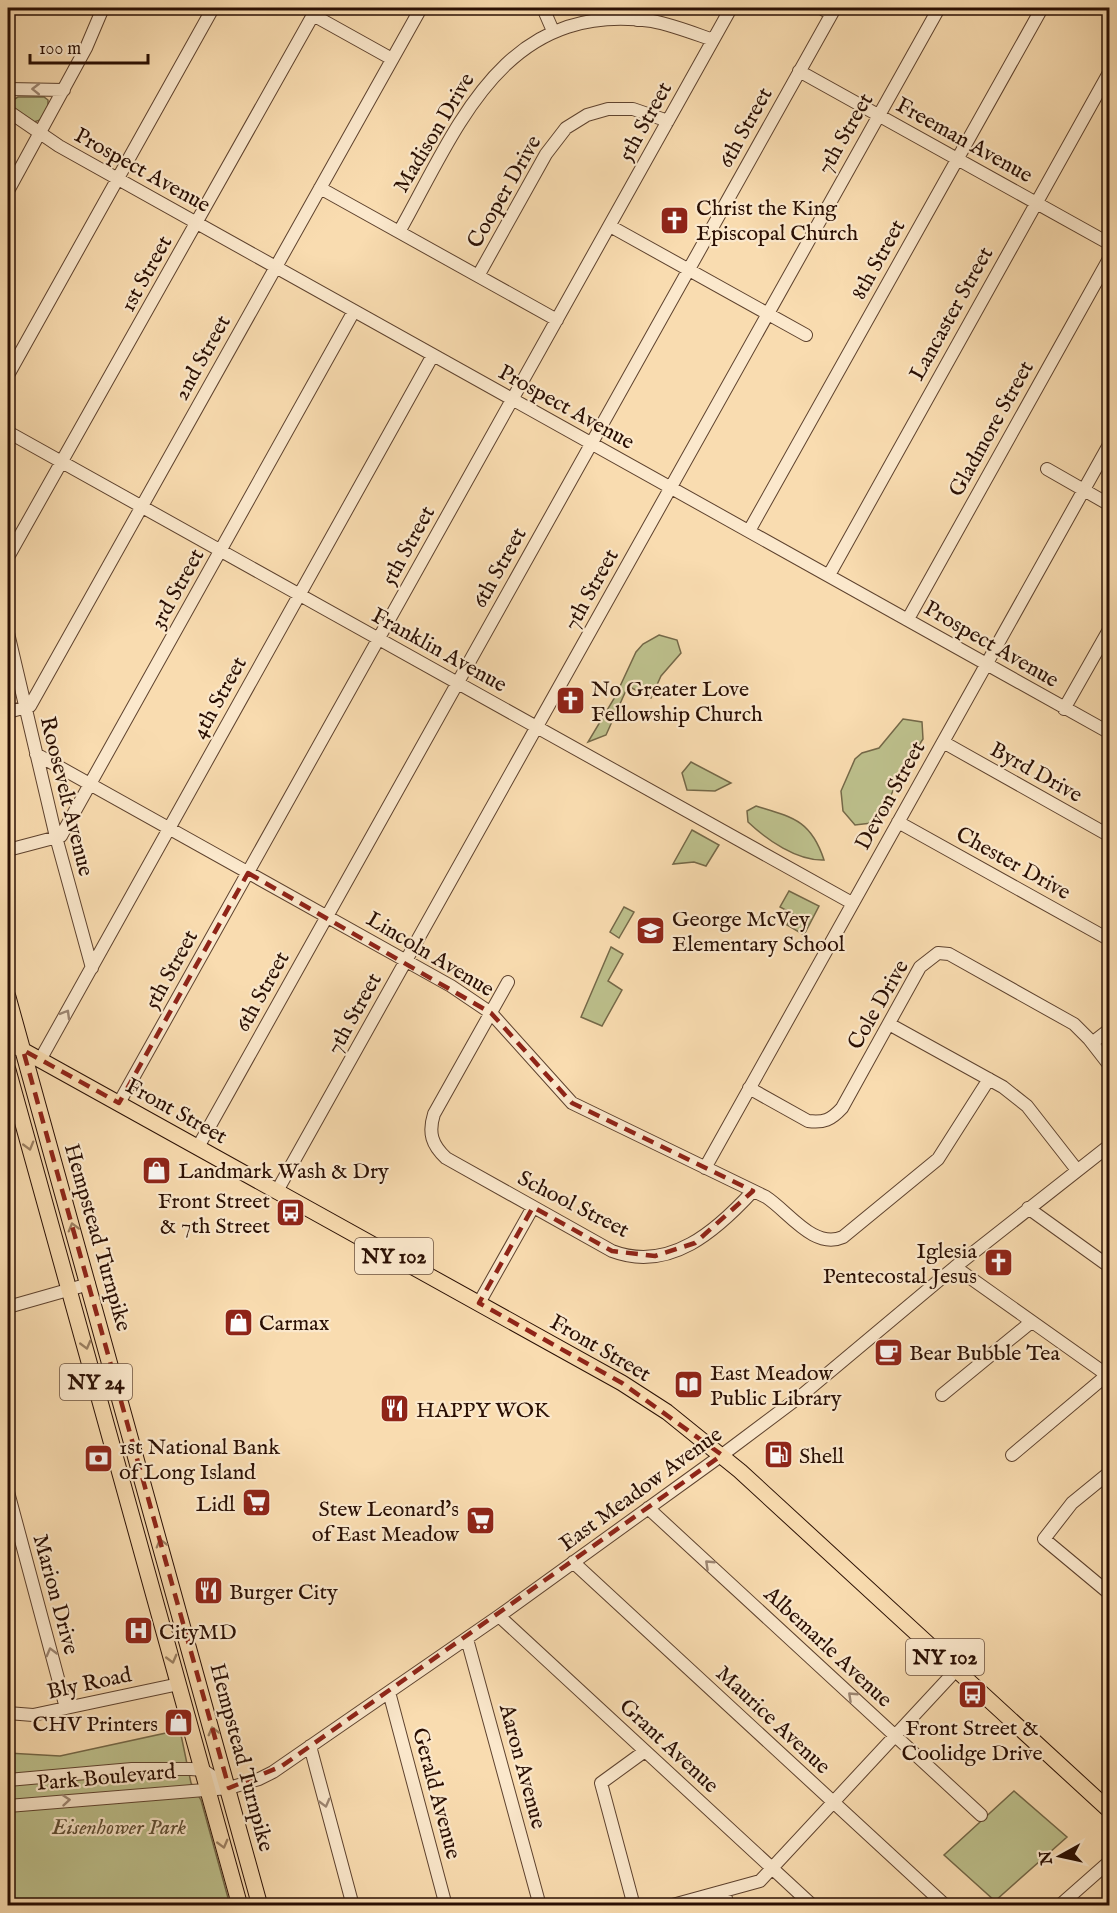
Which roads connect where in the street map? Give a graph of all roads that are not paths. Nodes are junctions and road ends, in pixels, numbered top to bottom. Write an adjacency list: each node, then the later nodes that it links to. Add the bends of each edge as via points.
1 (104, 8): 17 (street)
2 (421, 8): 13 (street, 2nd Street)
3 (543, 8): 11 (street)
4 (731, 8): 12 (street, 5th Street)
5 (939, 8): 19 (street, 7th Street)
6 (1042, 8): 22 (street, 8th Street)
7 (209, 9): 23 (street)
8 (829, 10): 14 (street, 6th Street)
9 (315, 11): 13 (street); 27 (street, 1st Street)
10 (637, 14): 11 (street, Madison Drive); 12 (street, Madison Drive)
11 (553, 31): 29 (street, Madison Drive, via 510,58 480,89)
12 (713, 40): 20 (street, 5th Street)
13 (392, 59): 24 (street, 2nd Street)
14 (800, 71): 19 (street, Freeman Avenue); 33 (street, 6th Street)
15 (1110, 71): 26 (street, Lancaster Street)
16 (8, 89): 17 (street, one-way to 16)
17 (63, 90): 21 (street)
18 (8, 111): 21 (street, Prospect Avenue)
19 (879, 115): 22 (street, Freeman Avenue); 36 (street, 7th Street)
20 (668, 121): 28 (street, 5th Street); 34 (street, Cooper Drive, via 633,109 608,109 587,115 566,128 546,154)
21 (39, 134): 23 (street, Prospect Avenue); 25 (street)
22 (957, 158): 26 (street, Freeman Avenue); 51 (street, 8th Street)
23 (118, 179): 27 (street, Prospect Avenue); 40 (street)
24 (320, 188): 29 (street); 32 (street, 2nd Street)
25 (8, 191)
26 (1036, 203): 30 (street, Freeman Avenue); 54 (street, Lancaster Street)
27 (197, 223): 32 (street, Prospect Avenue); 45 (street, 1st Street)
28 (610, 226): 33 (street); 37 (street, 5th Street)
29 (399, 232): 34 (street)
30 (1110, 244)
31 (1110, 257): 56 (street, Gladmore Street)
32 (275, 267): 35 (street, Prospect Avenue); 50 (street, 2nd Street)
33 (689, 270): 36 (street); 43 (street, 6th Street)
34 (478, 276): 37 (street)
35 (354, 311): 39 (street, Prospect Avenue); 52 (street, 3rd Street)
36 (767, 314): 38 (street); 47 (street, 7th Street)
37 (556, 320): 41 (street, 5th Street)
38 (806, 335)
39 (433, 355): 41 (street, Prospect Avenue); 55 (street, 4th Street)
40 (8, 375)
41 (513, 399): 43 (street, Prospect Avenue); 59 (street, 5th Street)
42 (8, 432): 45 (street, Franklin Avenue)
43 (592, 443): 47 (street, Prospect Avenue); 61 (street, 6th Street)
44 (1110, 443): 48 (street, Devon Street)
45 (63, 462): 50 (street, Franklin Avenue); 53 (street, 1st Street)
46 (1047, 469): 48 (street)
47 (670, 487): 51 (street, Prospect Avenue); 65 (street, 7th Street)
48 (1083, 490): 49 (street); 60 (street, Devon Street)
49 (1110, 505)
50 (142, 507): 52 (street, Franklin Avenue); 62 (street, 2nd Street, via 30,706)
51 (749, 531): 54 (street, Prospect Avenue)
52 (221, 551): 55 (street, Franklin Avenue); 69 (street, 3rd Street)
53 (8, 557)
54 (829, 575): 56 (street, Prospect Avenue)
55 (299, 595): 59 (street, Franklin Avenue); 71 (street, 4th Street)
56 (908, 619): 60 (street, Prospect Avenue)
57 (1110, 628): 63 (street)
58 (8, 633): 62 (street, Roosevelt Avenue)
59 (378, 639): 61 (street, Franklin Avenue); 75 (street, 5th Street)
60 (986, 664): 63 (street, Prospect Avenue); 67 (street, Devon Street)
61 (458, 683): 65 (street, Franklin Avenue); 77 (street, 6th Street)
62 (24, 708): 64 (street); 68 (street, Roosevelt Avenue)
63 (1064, 709): 66 (street, Prospect Avenue)
64 (8, 712)
65 (537, 727): 76 (street, Franklin Avenue); 79 (street, 7th Street)
66 (1110, 733)
67 (943, 742): 70 (street, Devon Street); 72 (street, Byrd Drive)
68 (36, 754): 69 (street, Lincoln Avenue); 73 (street, Roosevelt Avenue)
69 (90, 785): 71 (street, Lincoln Avenue); 73 (street, 3rd Street, via 61,836)
70 (898, 822): 76 (street, Devon Street); 78 (street, Chester Drive)
71 (169, 829): 75 (street, Lincoln Avenue); 80 (street, 4th Street)
72 (1110, 836)
73 (56, 837): 74 (street); 80 (street, Roosevelt Avenue)
74 (8, 850)
75 (248, 873): 77 (street, Lincoln Avenue); 94 (street, 5th Street)
76 (852, 903): 93 (street, Devon Street)
77 (327, 917): 79 (street, Lincoln Avenue); 95 (street, 6th Street)
78 (1110, 940)
79 (406, 961): 83 (street, Lincoln Avenue); 99 (street, 7th Street)
80 (92, 968): 89 (street, 4th Street, one-way to 80)
81 (508, 982): 83 (street)
82 (8, 997): 88 (main road, Hempstead Turnpike / NY 24)
83 (491, 1013): 97 (street, Lincoln Avenue, via 572,1104); 101 (street, School Street, via 434,1114 431,1137 437,1149 460,1167)
84 (889, 1024): 87 (street, Cole Drive, via 925,962 938,953 950,954 1060,1015 1082,1030); 92 (street); 93 (street, Cole Drive, via 842,1108 829,1120 808,1121)
85 (1110, 1029): 87 (street)
86 (8, 1042): 88 (main road, Front Street)
87 (1092, 1043): 90 (street, Cole Drive)
88 (23, 1050): 89 (main road, Front Street / NY 102); 105 (main road, Hempstead Turnpike / NY 24, one-way to 88)
89 (40, 1060): 94 (main road, Front Street / NY 102)
90 (1110, 1066)
91 (8, 1070): 106 (main road, Hempstead Turnpike / NY 24, one-way to 106)
92 (989, 1079): 98 (street, via 1027,1106); 100 (street, Lincoln Avenue, via 938,1159 843,1237 823,1241 812,1236 784,1209)
93 (749, 1088): 97 (street, Devon Street)
94 (119, 1103): 95 (main road, Front Street / NY 102)
95 (198, 1147): 99 (main road, Front Street / NY 102)
96 (1107, 1150): 98 (street, East Meadow Avenue)
97 (705, 1168): 100 (street, Lincoln Avenue)
98 (1077, 1170): 102 (street, East Meadow Avenue)
99 (278, 1191): 107 (main road, Front Street / NY 102)
100 (753, 1191): 101 (street, School Street, via 694,1243 655,1256 612,1251)
101 (534, 1208): 107 (street)
102 (1028, 1208): 103 (street, East Meadow Avenue); 104 (street)
103 (955, 1267): 109 (street); 112 (street, East Meadow Avenue, via 802,1395)
104 (1110, 1267)
105 (89, 1284): 106 (street); 132 (main road, Hempstead Turnpike / NY 24, one-way to 105)
106 (70, 1289): 108 (street); 122 (main road, Hempstead Turnpike / NY 24, one-way to 122)
107 (479, 1303): 112 (main road, Front Street / NY 102, via 622,1383)
108 (8, 1308)
109 (1030, 1323): 110 (street); 111 (street)
110 (1108, 1376): 113 (street)
111 (942, 1395)
112 (722, 1455): 116 (street, East Meadow Avenue); 121 (main road, Front Street / NY 102)
113 (1012, 1455)
114 (1110, 1472): 118 (street, via 1072,1503 1044,1539)
115 (8, 1492): 124 (street, Marion Drive, one-way to 115)
116 (648, 1508): 117 (street, East Meadow Avenue); 126 (street, Albemarle Avenue, one-way to 116)
117 (573, 1562): 119 (street, East Meadow Avenue); 133 (street, Maurice Avenue)
118 (1110, 1594)
119 (499, 1616): 120 (street, East Meadow Avenue); 128 (street, Grant Avenue)
120 (467, 1639): 123 (street, East Meadow Avenue); 144 (street, Aaron Avenue)
121 (958, 1668): 126 (street); 135 (main road, Front Street / NY 102)
122 (179, 1684): 124 (street, Bly Road); 129 (main road, Hempstead Turnpike / NY 24)
123 (389, 1692): 127 (street, East Meadow Avenue); 143 (street, Gerald Avenue)
124 (66, 1708): 125 (street, Bly Road, via 33,1715)
125 (8, 1713)
126 (895, 1736): 133 (street); 136 (street, Albemarle Avenue)
127 (309, 1746): 132 (street, East Meadow Avenue, via 265,1777); 142 (street, one-way to 142)
128 (645, 1751): 138 (street, Grant Avenue); 145 (street, via 601,1783)
129 (203, 1770): 130 (street, Park Boulevard, via 132,1769); 131 (main road, Hempstead Turnpike / NY 24); 132 (street)
130 (8, 1780)
131 (208, 1788): 132 (street, East Meadow Avenue); 134 (street, Park Boulevard, one-way to 131); 140 (main road, Hempstead Turnpike / NY 24, one-way to 140)
132 (229, 1788): 141 (main road, Hempstead Turnpike / NY 24)
133 (834, 1802): 138 (street); 149 (street, Maurice Avenue)
134 (8, 1806)
135 (1110, 1811)
136 (981, 1815)
137 (1110, 1861): 150 (street)
138 (773, 1869): 139 (street, via 760,1881); 148 (street, Grant Avenue)
139 (724, 1891): 146 (street); 147 (street)
140 (240, 1905)
141 (260, 1905)
142 (353, 1905)
143 (446, 1905)
144 (540, 1905)
145 (634, 1905)
146 (669, 1905)
147 (728, 1905)
148 (813, 1905)
149 (946, 1905)
150 (1059, 1905)

